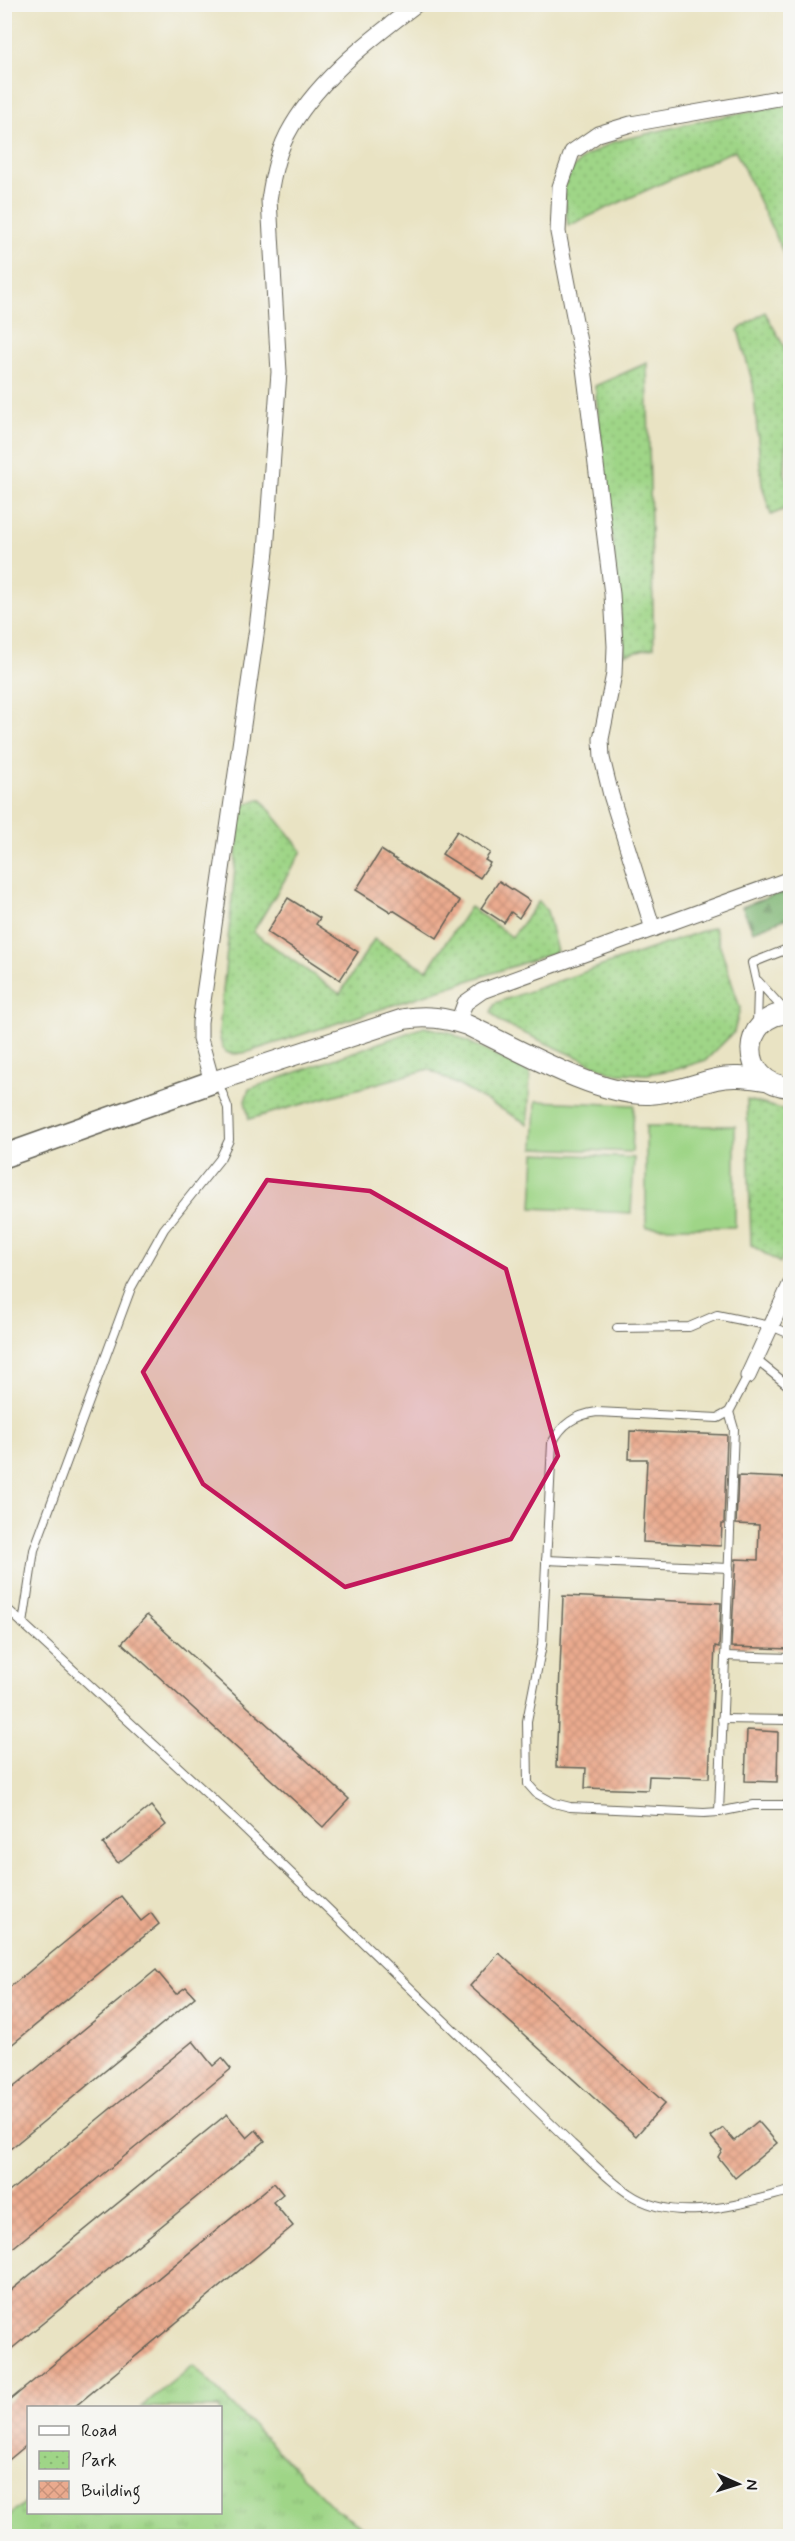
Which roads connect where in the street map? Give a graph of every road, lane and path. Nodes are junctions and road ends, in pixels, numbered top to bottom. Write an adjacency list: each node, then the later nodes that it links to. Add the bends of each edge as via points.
1 (417, 4): 12 (street, via 340,69 307,103 291,127 273,173 269,200 279,361 277,423 257,628 200,1022 201,1047)
2 (790, 96): 4 (street, via 631,124 598,134 572,152 560,187 558,232 584,368 612,594 614,674 601,739 602,758)
3 (790, 879): 4 (street)
4 (653, 928): 8 (street, via 482,991 465,1003)
5 (790, 948): 6 (lane, via 752,963)
6 (758, 980): 7 (lane); 9 (lane)
7 (789, 1013): 9 (street, via 770,1018)
8 (458, 1022): 10 (street, via 582,1079 625,1093 673,1091); 12 (street, via 436,1017 404,1019)
9 (755, 1033): 10 (street, via 745,1052); 11 (street, via 753,1060)
10 (716, 1079): 11 (street)
11 (766, 1080): 13 (street)
12 (215, 1081): 14 (main road); 26 (lane, via 228,1108 229,1140 220,1159 164,1229 131,1288 34,1550)
13 (790, 1088)
14 (4, 1156)
15 (790, 1285): 16 (street)
16 (771, 1326): 17 (lane, via 717,1315 689,1327); 18 (lane); 19 (street)
17 (617, 1328)
18 (790, 1334)
19 (755, 1359): 20 (street); 21 (lane)
20 (748, 1376): 22 (lane)
21 (790, 1387)
22 (729, 1412): 23 (lane, via 718,1418 597,1412 580,1414 570,1421 552,1443); 24 (lane, via 734,1430)
23 (546, 1560): 24 (lane); 32 (lane, via 542,1645 527,1720 528,1784 545,1798 570,1807)
24 (729, 1568): 27 (lane)
25 (4, 1606): 26 (lane)
26 (23, 1624): 33 (lane, via 628,2193 654,2206 700,2210)
27 (725, 1656): 28 (lane); 29 (lane)
28 (790, 1658)
29 (722, 1719): 30 (lane); 32 (lane)
30 (790, 1720)
31 (790, 1804): 32 (lane, via 753,1805)
32 (719, 1812)
33 (790, 2191)

